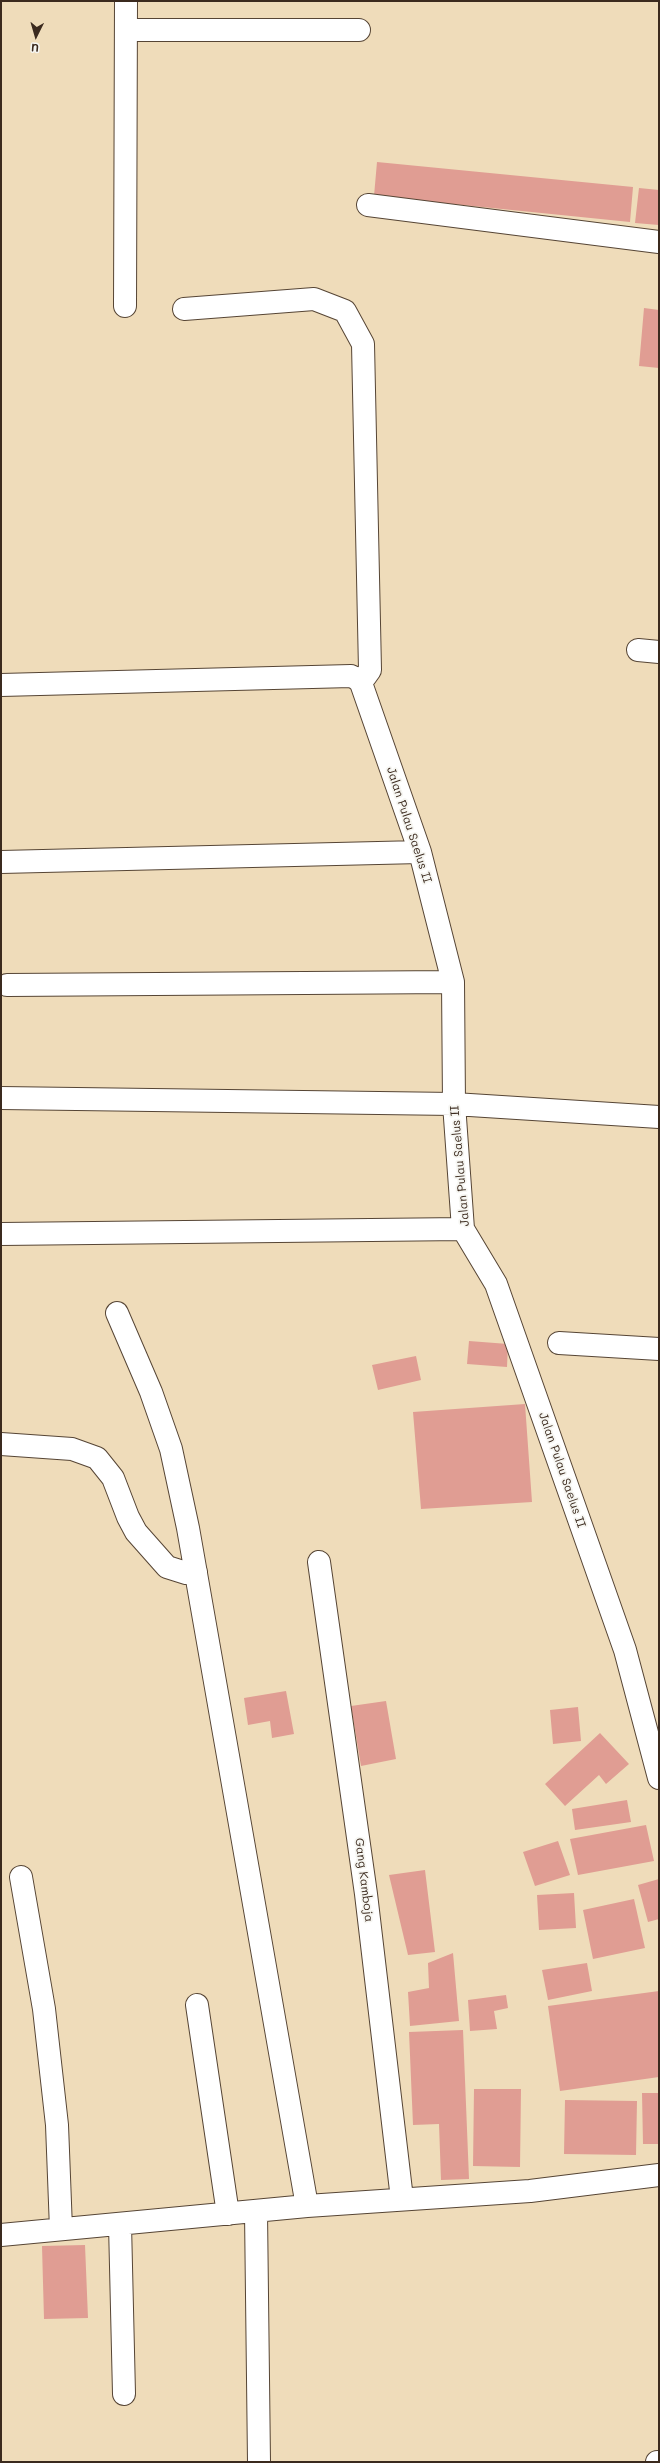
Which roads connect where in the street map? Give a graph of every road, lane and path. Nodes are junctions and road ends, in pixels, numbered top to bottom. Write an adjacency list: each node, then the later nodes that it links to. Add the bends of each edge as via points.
1 (126, 1): 2 (street)
2 (126, 30): 3 (street); 6 (street)
3 (359, 30)
4 (368, 205): 5 (street)
5 (659, 242)
6 (125, 306)
7 (184, 309): 8 (street, via 314,299 345,311 363,344 371,658 368,675)
8 (357, 679): 9 (street, via 351,676); 10 (street, Jalan Pulau Saelus II, via 361,683)
9 (1, 685)
10 (420, 852): 11 (street); 12 (street, Jalan Pulau Saelus II)
11 (1, 862)
12 (453, 982): 13 (street); 15 (street, Jalan Pulau Saelus II)
13 (7, 985)
14 (1, 1098): 15 (street)
15 (454, 1104): 16 (street); 17 (street, Jalan Pulau Saelus II)
16 (659, 1117)
17 (463, 1229): 18 (street); 25 (street, Jalan Pulau Saelus II, via 496,1284 625,1650)
18 (1, 1234)
19 (117, 1313): 24 (street, via 151,1392 171,1449)
20 (559, 1343): 21 (street)
21 (659, 1350)
22 (1, 1444): 24 (street, via 72,1449 97,1458 113,1478 136,1532 167,1567 186,1573)
23 (319, 1562): 29 (street, Gang Kamboja, via 366,1894)
24 (196, 1572): 30 (street)
25 (658, 1764)
26 (21, 1877): 34 (street, via 44,2009 55,2102)
27 (197, 2006): 32 (street)
28 (659, 2175): 29 (street, via 530,2191)
29 (402, 2198): 30 (street)
30 (307, 2206): 31 (street)
31 (256, 2212): 32 (street); 37 (street)
32 (228, 2214): 33 (street)
33 (120, 2224): 34 (street); 36 (street)
34 (61, 2229): 35 (street)
35 (1, 2235)
36 (124, 2394)
37 (259, 2462)

